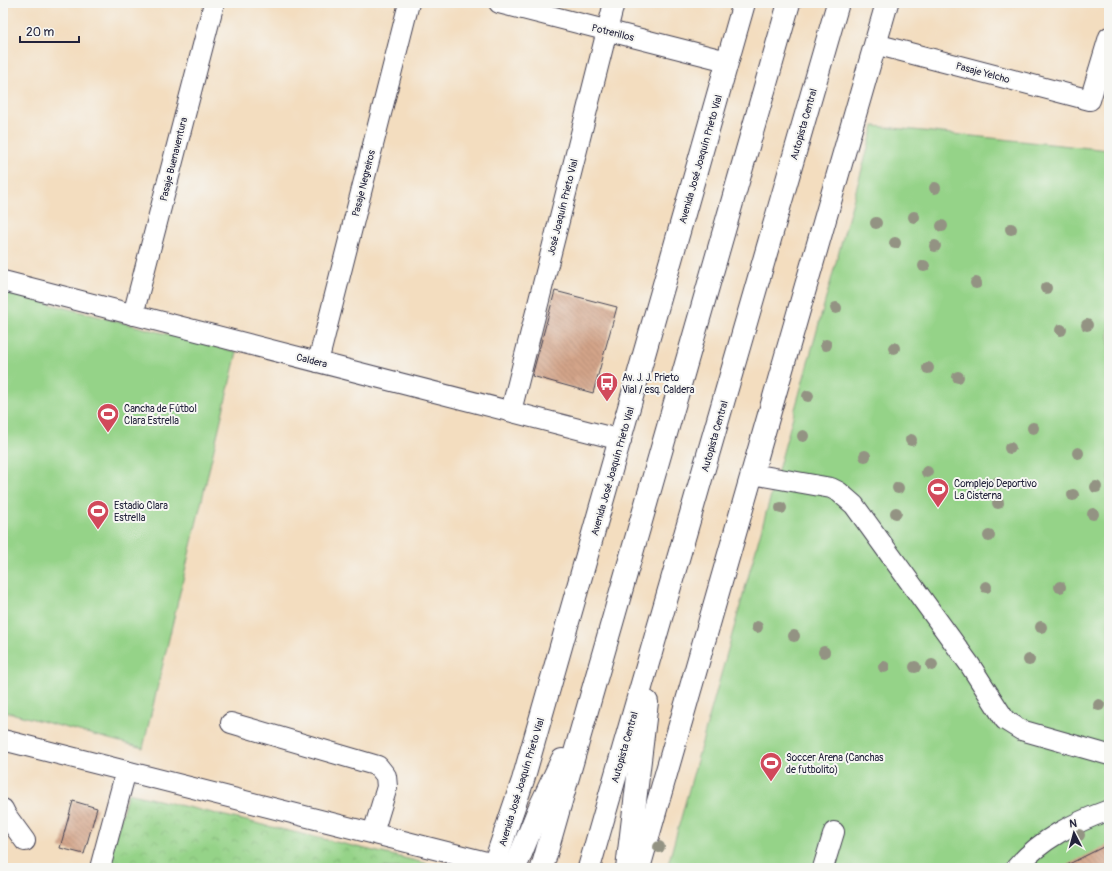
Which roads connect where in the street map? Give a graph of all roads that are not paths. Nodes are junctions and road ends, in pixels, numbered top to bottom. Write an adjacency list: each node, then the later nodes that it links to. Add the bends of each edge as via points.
1 (214, 3): 14 (street, Pasaje Buenaventura)
2 (409, 3): 15 (street, Pasaje Negreiros)
3 (499, 3): 9 (street, Potrerillos)
4 (614, 3): 9 (street, José Joaquín Prieto Vial)
5 (744, 3): 12 (main road, Avenida José Joaquín Prieto Vial)
6 (789, 3): 20 (main road)
7 (838, 3): 19 (main road, Autopista Central)
8 (886, 3): 11 (main road)
9 (607, 30): 12 (street, Potrerillos); 16 (street, José Joaquín Prieto Vial)
10 (1109, 37): 11 (street, Pasaje Yelcho, via 1090,100)
11 (875, 44): 18 (main road)
12 (727, 61): 17 (main road, Avenida José Joaquín Prieto Vial)
13 (3, 281): 14 (street, Caldera)
14 (133, 314): 15 (street, Caldera)
15 (318, 362): 16 (street, Caldera)
16 (511, 411): 17 (street, Caldera)
17 (621, 440): 30 (main road, Avenida José Joaquín Prieto Vial)
18 (752, 474): 23 (street, via 831,488 840,492 854,505 970,665 1005,720 1021,730); 35 (main road)
19 (656, 635): 33 (main road, Autopista Central); 34 (main road)
20 (587, 711): 30 (main road, via 539,809); 32 (main road)
21 (231, 723): 28 (street, via 378,766 386,776 387,787)
22 (3, 740): 24 (street)
23 (1109, 755)
24 (126, 771): 28 (street); 31 (street)
25 (3, 809): 29 (street)
26 (1109, 810): 37 (street, via 1087,818 1053,836)
27 (834, 832): 36 (street)
28 (373, 833): 30 (street)
29 (25, 841)
30 (500, 867)
31 (100, 868)
32 (542, 868)
33 (589, 868)
34 (627, 868)
35 (639, 868)
36 (823, 868)
37 (1016, 868)

